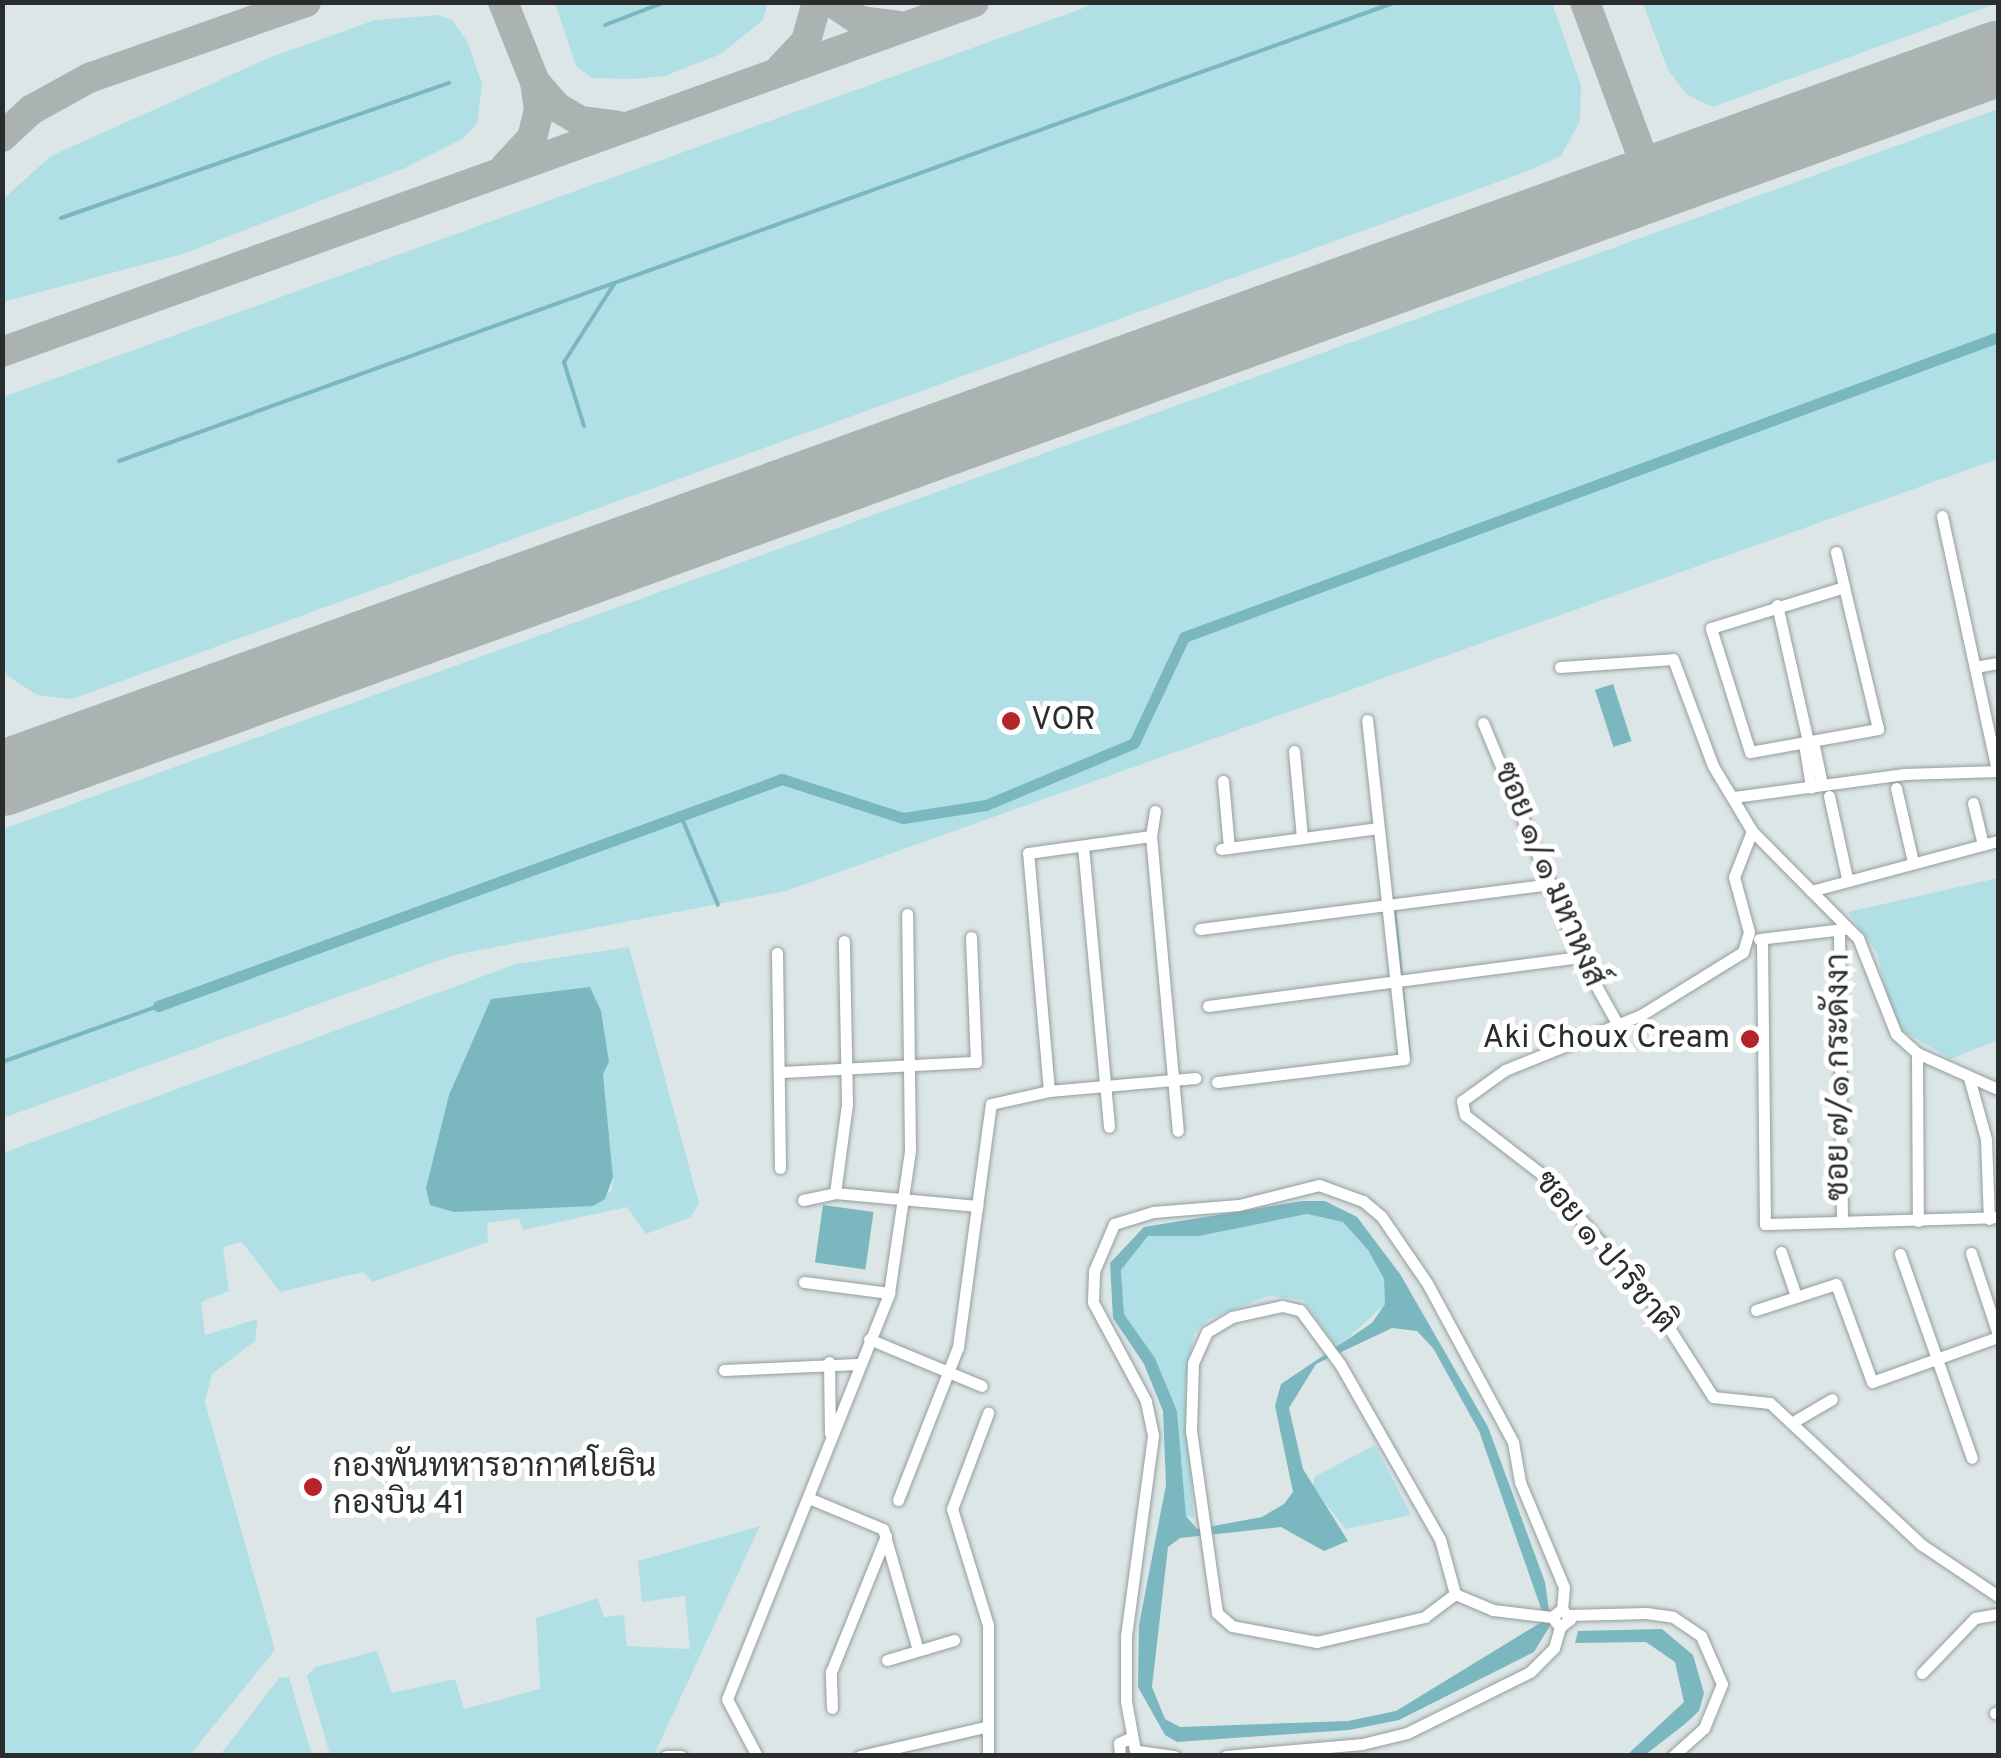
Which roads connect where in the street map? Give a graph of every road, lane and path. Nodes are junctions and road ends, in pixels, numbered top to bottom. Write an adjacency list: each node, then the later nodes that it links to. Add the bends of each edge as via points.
1 (1942, 516): 7 (street)
2 (1836, 552): 3 (street)
3 (1844, 588): 4 (street); 10 (street, via 1878,729)
4 (1777, 605): 10 (street); 10 (street, via 1711,628 1750,752)
5 (1998, 662): 7 (street)
6 (1560, 668): 16 (street, via 1673,659 1714,766)
7 (1975, 668): 12 (street)
8 (1366, 720): 19 (street)
9 (1483, 723): 28 (street, ซอย ๑/๑ มหาหงส์)
10 (1808, 742): 15 (street)
11 (1294, 751): 22 (street)
12 (1998, 771): 15 (street)
13 (1223, 781): 22 (street, via 1224,848)
14 (1896, 788): 26 (street)
15 (1821, 789): 16 (street); 27 (street)
16 (1734, 797): 20 (street)
17 (1974, 803): 24 (street)
18 (1155, 811): 21 (street)
19 (1379, 828): 22 (street); 30 (street)
20 (1752, 830): 29 (street); 35 (street, via 1734,877)
21 (1151, 836): 25 (street); 48 (street)
22 (1302, 838)
23 (1998, 841): 24 (street)
24 (1983, 845): 26 (street)
25 (1083, 846): 50 (street); 52 (street, via 1028,853)
26 (1913, 862): 27 (street)
27 (1848, 878): 29 (street)
28 (1552, 884): 30 (street); 38 (street, ซอย ๑/๑ มหาหงส์)
29 (1811, 892): 33 (street)
30 (1387, 905): 32 (street); 39 (street)
31 (907, 914): 43 (street)
32 (1200, 929)
33 (1843, 930): 35 (street); 42 (street, via 1869,955 1880,1006); 62 (street, ซอย ๗/๑ กระดังงา)
34 (970, 937): 43 (street, via 976,1062)
35 (1756, 940): 41 (street, ซอย ๑ ปาริชาติ, via 1734,960); 62 (street, via 1765,1224)
36 (844, 941): 44 (street)
37 (777, 953): 45 (street)
38 (1580, 958): 39 (street); 41 (street, ซอย ๑/๑ มหาหงส์)
39 (1396, 982): 40 (street); 49 (street, via 1404,1059)
40 (1208, 1006)
41 (1618, 1025): 80 (street, ซอย ๑ ปาริชาติ, via 1505,1070 1462,1101 1465,1115 1555,1190 1656,1309 1712,1397 1770,1403)
42 (1917, 1053): 47 (street); 61 (street)
43 (912, 1067): 44 (street); 58 (street)
44 (846, 1069): 45 (street); 56 (street, via 845,1147)
45 (783, 1072): 55 (street)
46 (1195, 1078): 48 (street)
47 (1970, 1078): 51 (street); 60 (street)
48 (1174, 1079): 50 (street); 54 (street)
49 (1217, 1082)
50 (1106, 1086): 52 (street); 53 (street)
51 (1998, 1089)
52 (1049, 1091): 59 (street, via 991,1104)
53 (1109, 1127)
54 (1178, 1131)
55 (780, 1168)
56 (835, 1194): 57 (street); 58 (street)
57 (804, 1200)
58 (902, 1203): 59 (street); 67 (street)
59 (977, 1206): 76 (street)
60 (1994, 1218): 61 (street)
61 (1918, 1221): 62 (street)
62 (1842, 1222)
63 (1781, 1252): 68 (street)
64 (1971, 1252): 70 (street)
65 (1900, 1254): 72 (street)
66 (804, 1282): 67 (street)
67 (889, 1292): 71 (street)
68 (1796, 1296): 69 (street); 72 (street, via 1836,1284 1872,1382)
69 (1756, 1310)
70 (1998, 1336): 72 (street)
71 (870, 1339): 74 (street); 76 (street)
72 (1937, 1359): 82 (street)
73 (829, 1362): 74 (street); 75 (street); 81 (street)
74 (858, 1364): 81 (street)
75 (724, 1370)
76 (949, 1372): 77 (street); 84 (street)
77 (982, 1386)
78 (1832, 1399): 80 (street)
79 (988, 1413): 95 (street, via 952,1509 988,1624)
80 (1793, 1422): 87 (street, ซอย ๑ ปาริชาติ, via 1922,1544)
81 (830, 1444): 83 (street)
82 (1972, 1458)
83 (811, 1499): 85 (street, via 883,1528); 101 (street, via 727,1699)
84 (898, 1500)
85 (886, 1536): 91 (street); 94 (street, via 831,1672)
86 (1455, 1594): 86 (street, via 1425,1617 1317,1642 1232,1626 1216,1613 1192,1397 1193,1362 1206,1332 1232,1317 1295,1308 1340,1364 1394,1455 1440,1539); 89 (street, via 1492,1610)
87 (1998, 1596)
88 (1998, 1614): 93 (street, via 1975,1618)
89 (1556, 1617): 96 (street, via 1564,1588 1520,1482 1512,1442 1427,1283 1381,1216 1363,1201 1318,1184 1239,1205 1153,1212 1114,1224 1092,1286 1102,1327 1146,1401 1152,1435 1126,1636); 106 (street, via 1554,1648 1530,1672 1407,1733 1362,1744); 107 (street, via 1646,1612 1673,1618 1701,1636 1722,1684 1718,1704 1704,1728)
90 (954, 1640): 91 (street)
91 (918, 1650): 92 (street)
92 (888, 1660)
93 (1922, 1673)
94 (832, 1708)
95 (985, 1727): 97 (street); 103 (street)
96 (1130, 1738): 98 (street); 104 (street, via 1119,1743)
97 (889, 1750): 102 (street)
98 (1137, 1753): 105 (street)
99 (666, 1756): 100 (street)
100 (681, 1756)
101 (757, 1756)
102 (860, 1756)
103 (988, 1756)
104 (1120, 1756)
105 (1175, 1756)
106 (1226, 1756)
107 (1672, 1756)

